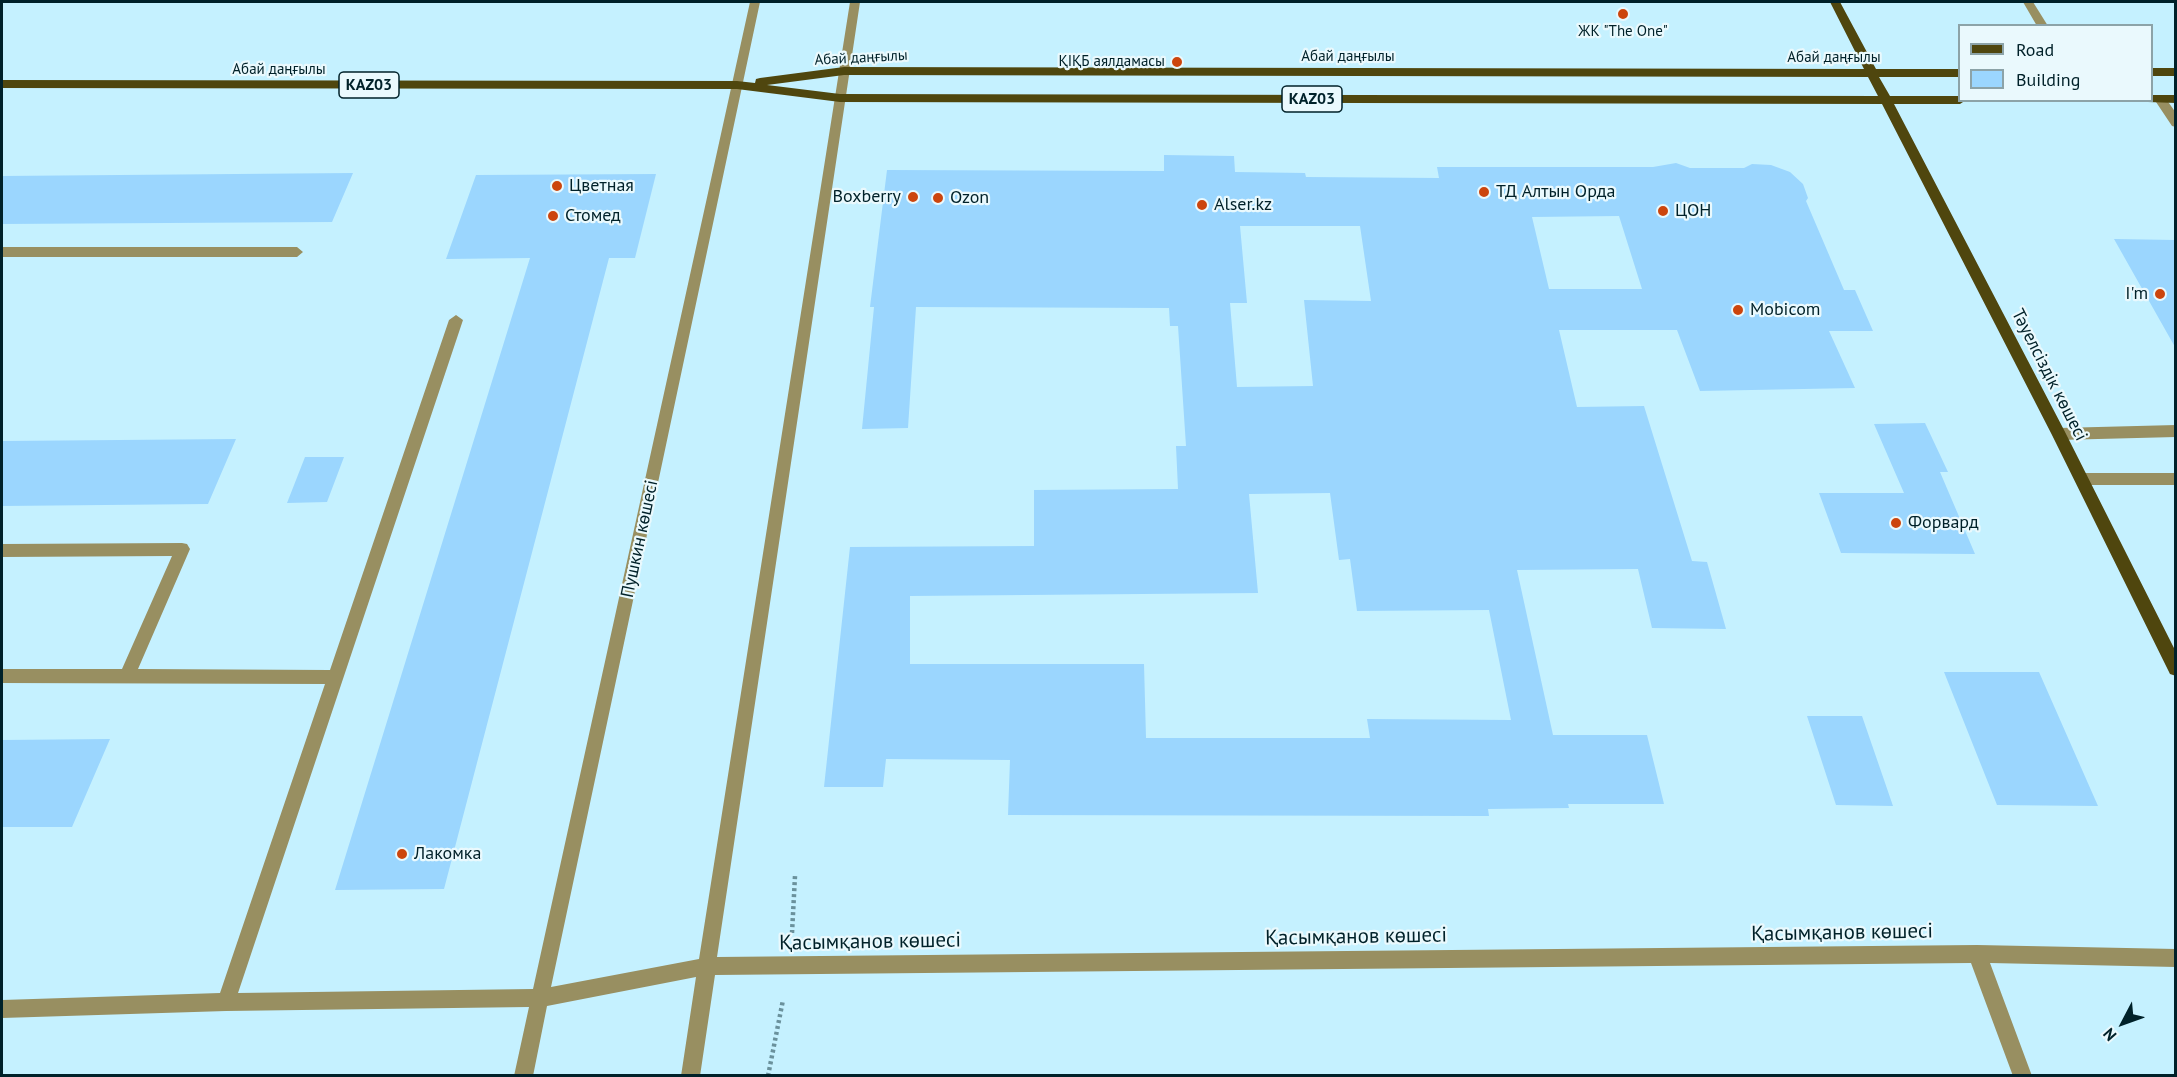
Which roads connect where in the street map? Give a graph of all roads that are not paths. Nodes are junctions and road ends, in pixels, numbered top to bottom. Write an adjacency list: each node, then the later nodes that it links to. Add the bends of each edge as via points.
1 (755, 2): 12 (street, Пушкин көшесі)
2 (855, 2): 6 (street)
3 (1834, 2): 9 (main road)
4 (2028, 2): 5 (street)
5 (2042, 24)
6 (844, 71): 9 (main road, Абай даңғылы / KАZ03); 12 (main road, Абай даңғылы / KАZ03); 13 (street)
7 (2153, 72): 8 (main road)
8 (2175, 72)
9 (1873, 73): 10 (main road, Абай даңғылы); 16 (main road, Тәуелсіздік көшесі)
10 (1958, 73)
11 (2, 84): 12 (main road, Абай даңғылы / KАZ03)
12 (737, 85): 13 (main road, Абай даңғылы / KАZ03); 34 (street, Пушкин көшесі)
13 (840, 98): 16 (main road, Абай даңғылы / KАZ03); 33 (street)
14 (2156, 99): 15 (main road); 18 (street)
15 (2175, 99)
16 (1886, 100): 17 (main road, Абай даңғылы); 23 (main road, Тәуелсіздік көшесі)
17 (1958, 100)
18 (2175, 123)
19 (2, 252): 20 (street)
20 (297, 252)
21 (456, 320): 30 (street)
22 (2175, 431): 23 (street)
23 (2059, 434): 24 (main road, Тәуелсіздік көшесі)
24 (2082, 479): 25 (street); 27 (main road, Тәуелсіздік көшесі)
25 (2175, 479)
26 (2, 550): 29 (street, via 182,549)
27 (2175, 669)
28 (2, 676): 29 (street)
29 (126, 676): 30 (street)
30 (334, 676): 35 (street)
31 (1977, 954): 32 (street, Қасымқанов көшесі); 33 (street, Қасымқанов көшесі); 39 (street)
32 (2175, 958)
33 (708, 966): 34 (street, Қасымқанов көшесі); 38 (street)
34 (540, 998): 35 (street, Қасымқанов көшесі); 37 (street, Пушкин көшесі)
35 (226, 1002): 36 (street, Қасымқанов көшесі)
36 (2, 1009)
37 (523, 1076)
38 (690, 1076)
39 (2023, 1076)

